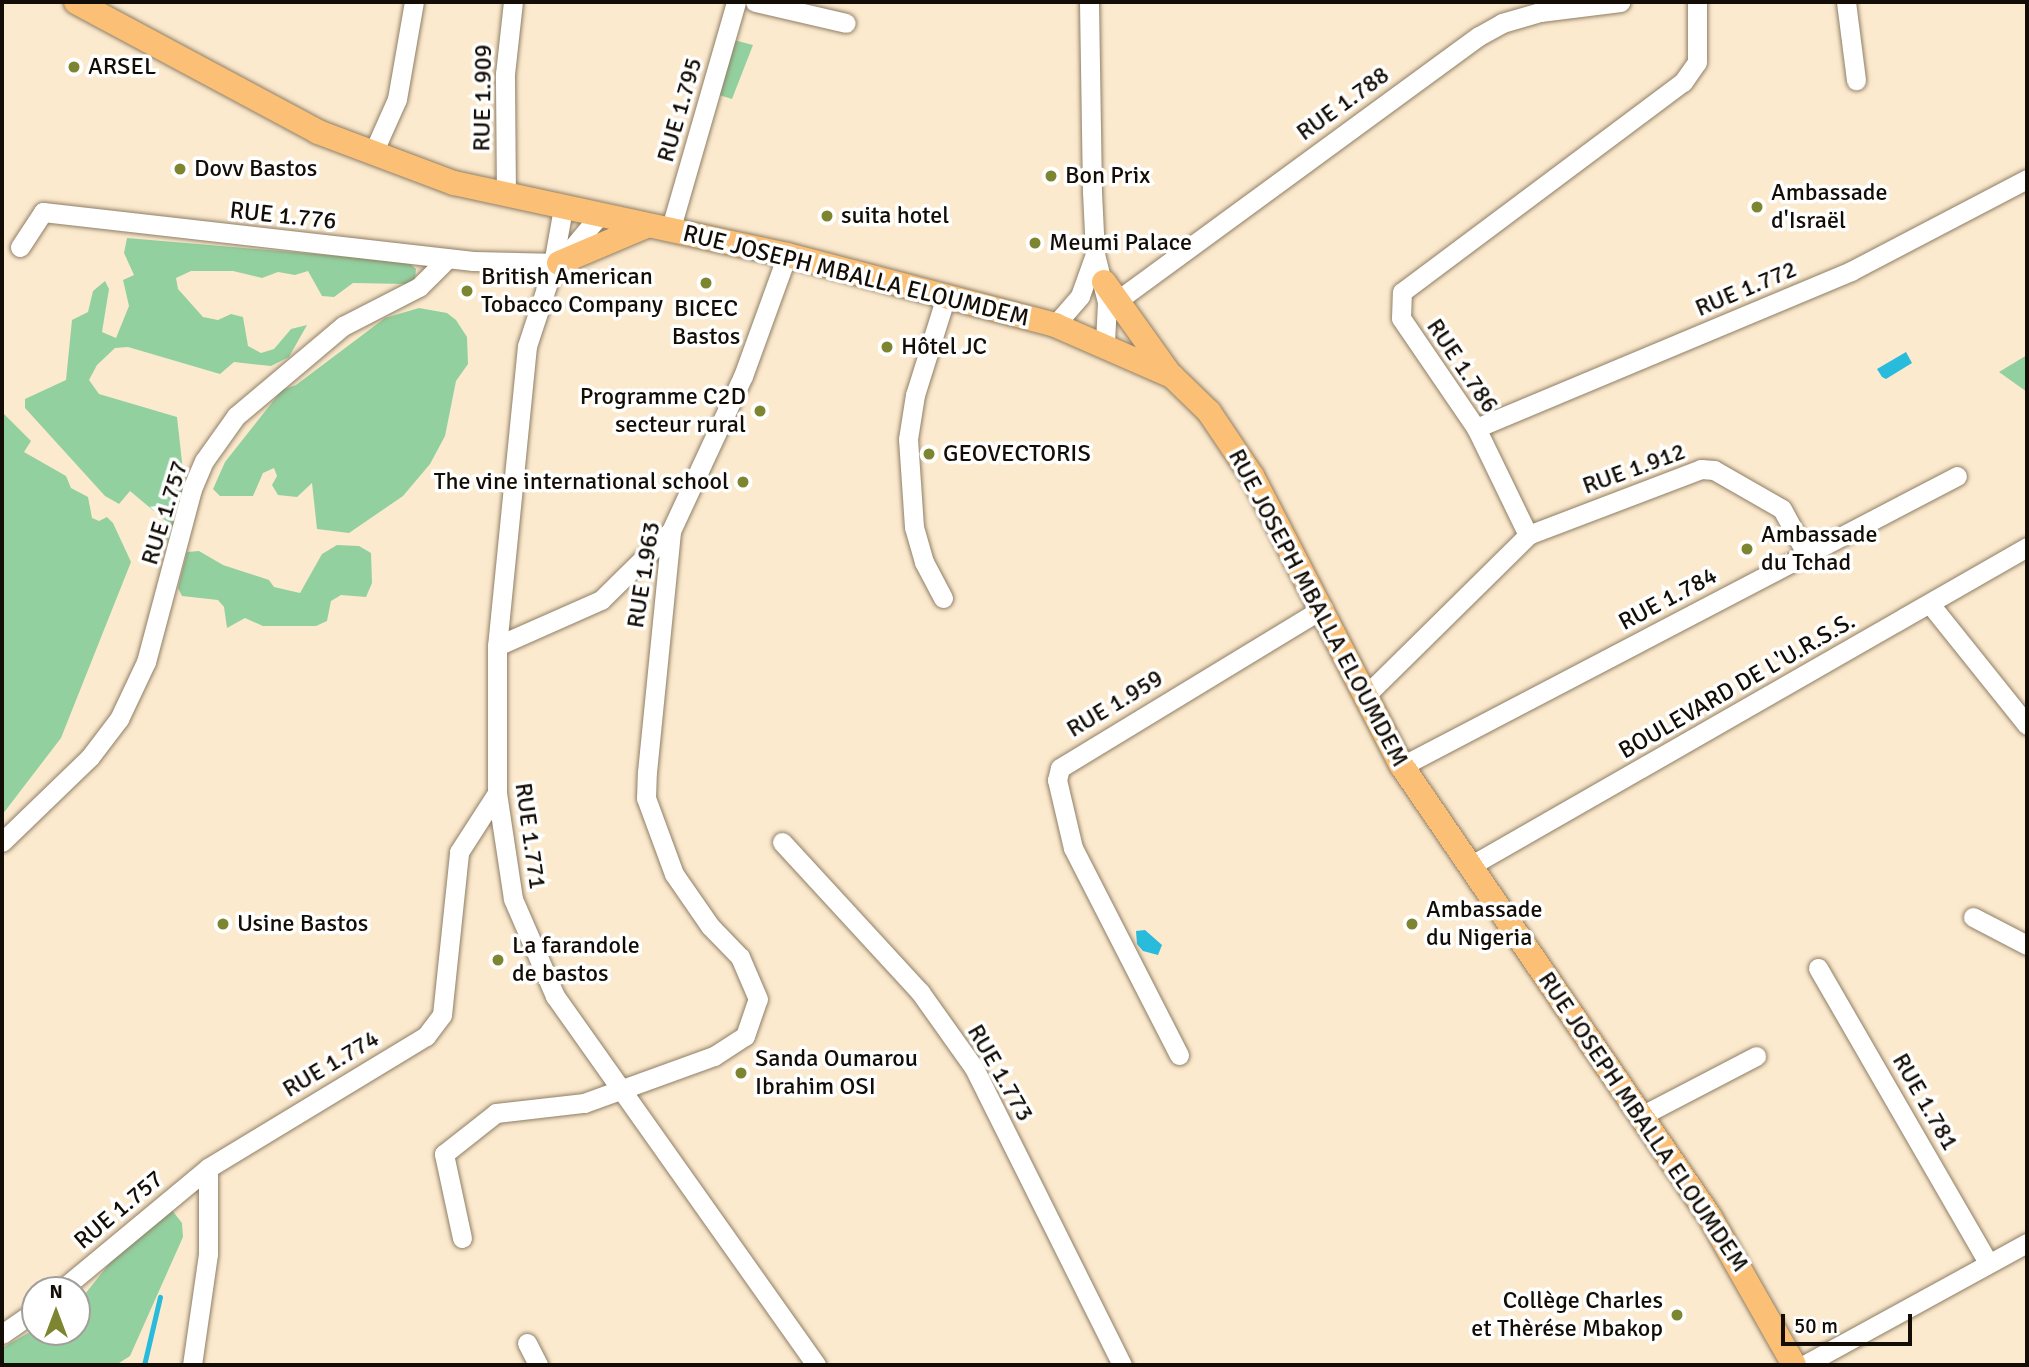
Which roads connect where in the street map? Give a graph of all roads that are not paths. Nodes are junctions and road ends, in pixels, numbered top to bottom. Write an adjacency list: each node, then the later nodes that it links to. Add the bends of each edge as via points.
1 (76, 2): 12 (main road, RUE JOSEPH MBALLA ELOUMDEM, via 194,69 318,132)
2 (414, 2): 12 (street, via 397,99)
3 (513, 2): 14 (street, RUE 1.909, via 505,75)
4 (736, 2): 17 (street, RUE 1.795)
5 (755, 2): 10 (street)
6 (1089, 2): 19 (street)
7 (1620, 2): 23 (street, RUE 1.788, via 1540,12 1502,23 1479,36)
8 (1697, 2): 28 (street, RUE 1.786, via 1697,62 1683,82 1402,292 1401,318)
9 (1846, 2): 11 (street)
10 (846, 23)
11 (1856, 80)
12 (373, 153): 14 (main road, RUE JOSEPH MBALLA ELOUMDEM)
13 (2027, 179): 28 (street, RUE 1.772, via 1850,271)
14 (506, 196): 15 (main road, RUE JOSEPH MBALLA ELOUMDEM)
15 (563, 208): 16 (main road, RUE JOSEPH MBALLA ELOUMDEM); 22 (street, RUE 1.771)
16 (598, 217): 17 (main road, RUE JOSEPH MBALLA ELOUMDEM); 22 (street, RUE 1.771)
17 (658, 229): 20 (main road, RUE JOSEPH MBALLA ELOUMDEM); 22 (main road)
18 (20, 247): 21 (street, RUE 1.776, via 43,212)
19 (1095, 254): 23 (street); 25 (street, via 1080,296)
20 (787, 255): 24 (main road, RUE JOSEPH MBALLA ELOUMDEM); 30 (street, RUE 1.963, via 743,376)
21 (447, 259): 22 (street, RUE 1.776); 42 (street, RUE 1.757, via 419,287 343,326 236,416 204,461 192,489 146,662 119,719 90,757)
22 (555, 265): 37 (street, RUE 1.771, via 527,346)
23 (1111, 291): 26 (street); 27 (main road)
24 (946, 296): 25 (main road, RUE JOSEPH MBALLA ELOUMDEM); 34 (street, via 915,395 908,439 914,527 924,562)
25 (1055, 325): 26 (main road, RUE JOSEPH MBALLA ELOUMDEM)
26 (1105, 343): 27 (main road, RUE JOSEPH MBALLA ELOUMDEM)
27 (1172, 376): 36 (main road, RUE JOSEPH MBALLA ELOUMDEM, via 1209,412 1252,476)
28 (1476, 428): 31 (street, RUE 1.786)
29 (1957, 476): 33 (street, RUE 1.784)
30 (671, 531): 37 (street, via 601,600); 50 (street, RUE 1.963, via 653,682 646,798 674,874 710,926 740,957 758,999 745,1036 714,1056)
31 (1528, 535): 33 (street, RUE 1.912, via 1701,470 1714,470 1782,509); 38 (street)
32 (2027, 547): 35 (street, BOULEVARD DE L'U.R.S.S.)
33 (1807, 555): 40 (street, RUE 1.784)
34 (943, 598)
35 (1930, 604): 39 (street); 44 (street, BOULEVARD DE L'U.R.S.S.)
36 (1323, 608): 38 (main road, RUE JOSEPH MBALLA ELOUMDEM); 48 (street, RUE 1.959, via 1060,768 1057,780 1073,848)
37 (498, 646): 41 (street, RUE 1.771)
38 (1364, 698): 40 (main road, RUE JOSEPH MBALLA ELOUMDEM)
39 (2027, 725)
40 (1402, 766): 44 (main road, RUE JOSEPH MBALLA ELOUMDEM)
41 (497, 793): 50 (street, RUE 1.771, via 513,900 555,996); 52 (street, RUE 1.774, via 459,852 442,1015 426,1036)
42 (2, 842)
43 (782, 842): 63 (street, RUE 1.773, via 920,992 974,1068)
44 (1470, 866): 51 (main road, RUE JOSEPH MBALLA ELOUMDEM)
45 (1973, 917): 46 (street)
46 (2027, 945)
47 (1818, 968): 55 (street, RUE 1.781)
48 (1179, 1055)
49 (1756, 1056): 51 (street)
50 (624, 1093): 53 (street, via 584,1104 496,1113 444,1154); 62 (street, RUE 1.771)
51 (1639, 1117): 64 (main road, RUE JOSEPH MBALLA ELOUMDEM, via 1710,1217)
52 (208, 1168): 56 (street, RUE 1.757); 60 (street, via 208,1254)
53 (462, 1238)
54 (2027, 1244): 55 (street)
55 (1989, 1262): 65 (street)
56 (78, 1276)
57 (21, 1321): 58 (street)
58 (2, 1334)
59 (527, 1343): 61 (street)
60 (192, 1365)
61 (538, 1365)
62 (816, 1365)
63 (1122, 1365)
64 (1794, 1365)
65 (1804, 1365)

